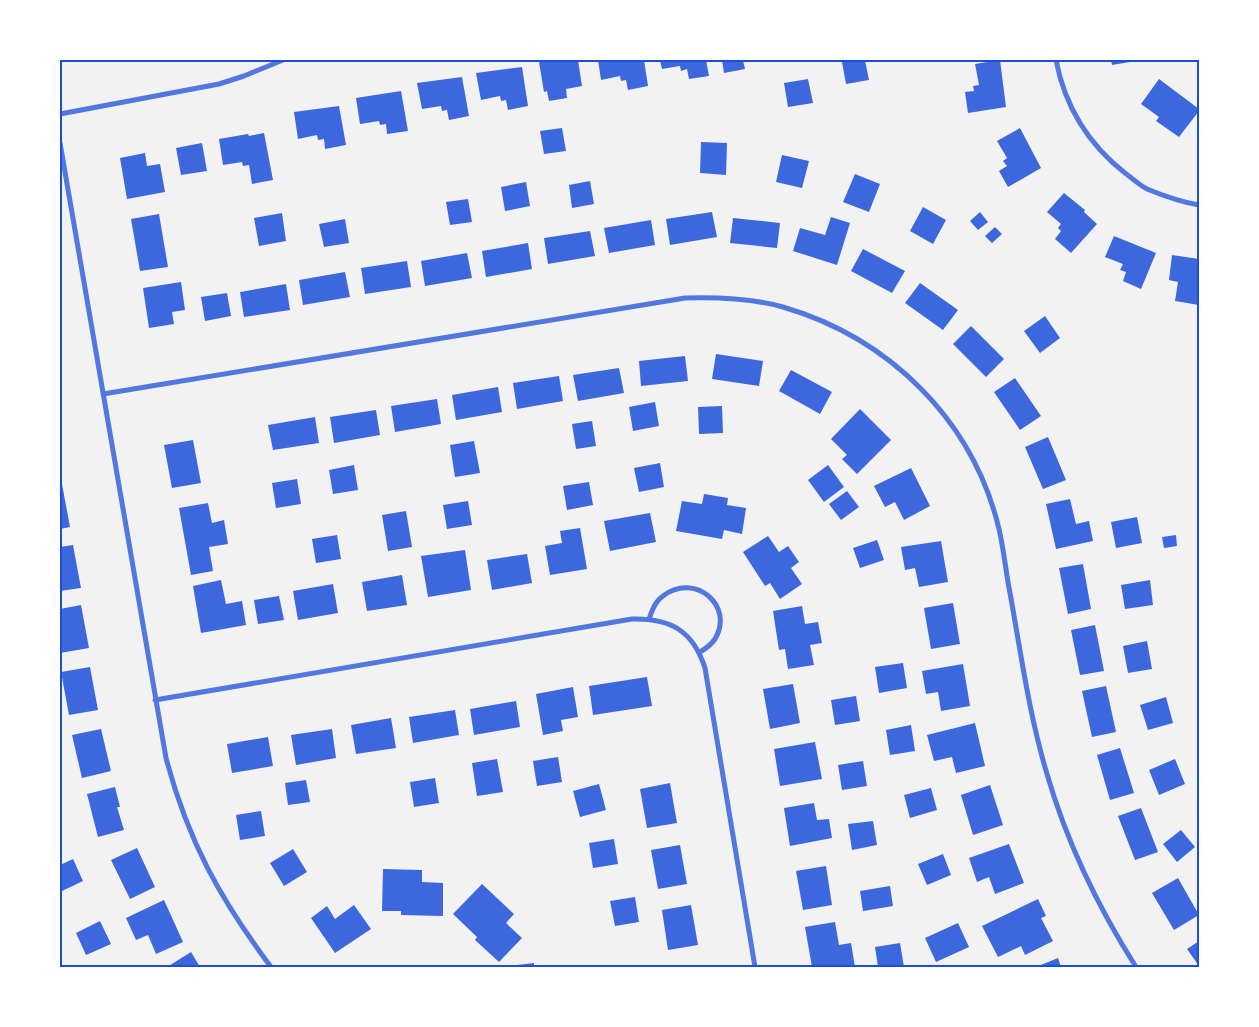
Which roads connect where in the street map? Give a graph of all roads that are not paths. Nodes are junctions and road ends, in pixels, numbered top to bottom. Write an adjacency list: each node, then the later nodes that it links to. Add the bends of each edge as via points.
1 (283, 60): 3 (street, via 219,84)
2 (1056, 60): 5 (street, via 1066,96 1096,147 1146,188)
3 (60, 114)
4 (60, 143): 6 (street)
5 (1199, 205)
6 (102, 394): 9 (street); 12 (street, via 685,298 736,299 781,306 823,321 866,343 895,363 928,394 955,429 984,485 999,529 1033,719 1046,773 1085,876)
7 (648, 619): 8 (street, via 681,631); 8 (street, via 662,596 678,588 694,588 708,594 720,616 720,625 715,639); 9 (street, via 632,619)
8 (700, 652): 11 (street)
9 (156, 700): 10 (street, via 171,776 190,833 221,896)
10 (271, 967)
11 (756, 967)
12 (1136, 967)

